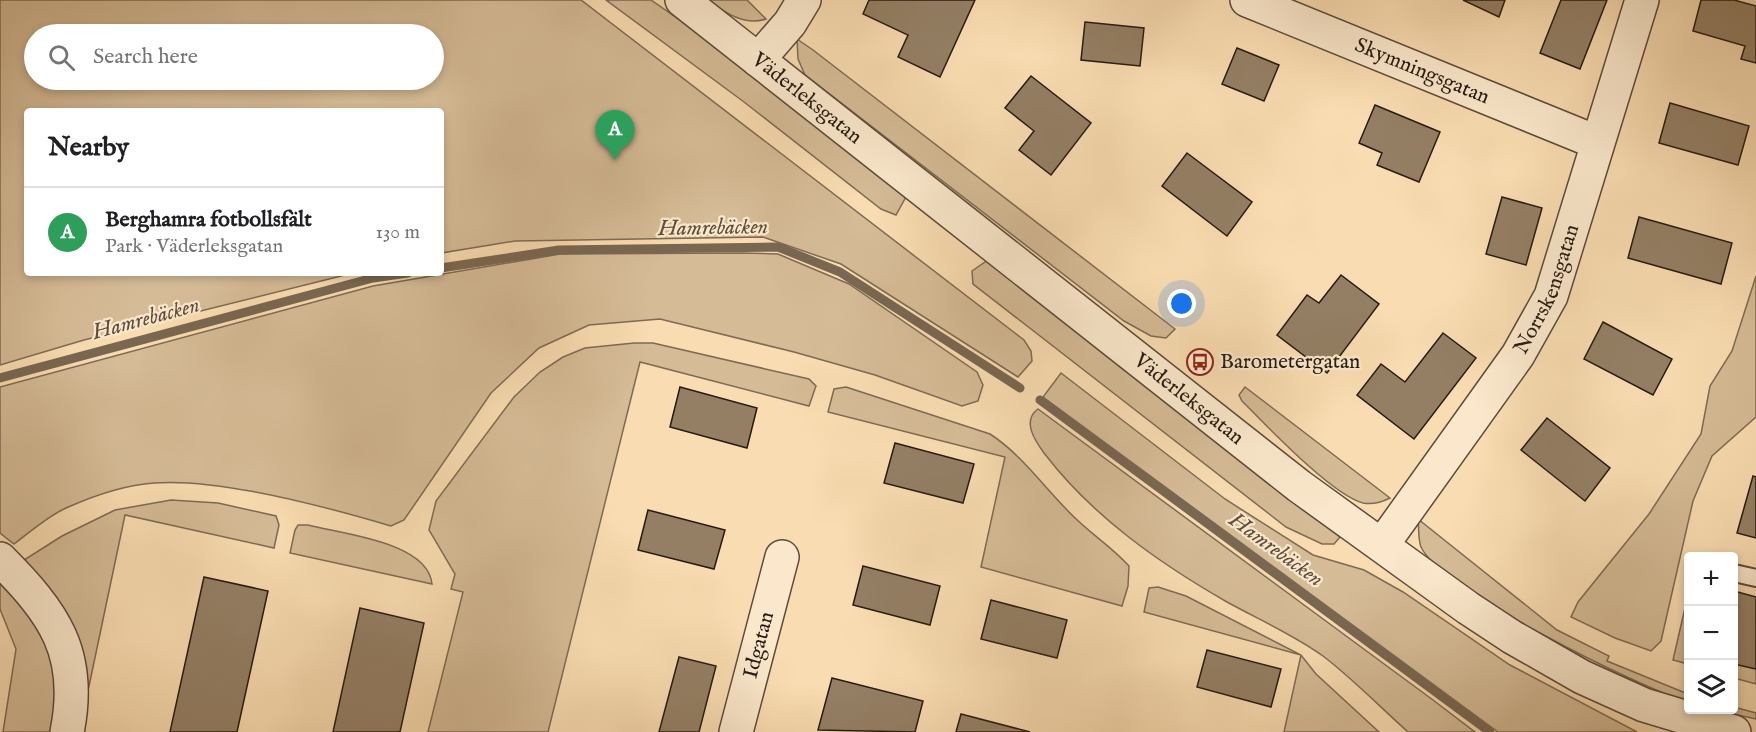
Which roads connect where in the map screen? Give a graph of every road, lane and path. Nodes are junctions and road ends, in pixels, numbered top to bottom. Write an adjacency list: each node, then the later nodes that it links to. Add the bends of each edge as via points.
1 (682, 0): 5 (street, Väderleksgatan)
2 (804, 0): 5 (street)
3 (1247, 0): 6 (street, Skymningsgatan)
4 (1642, 0): 6 (street, Norrskensgatan)
5 (758, 60): 7 (street, Väderleksgatan, via 1299,486)
6 (1596, 142): 7 (street, Norrskensgatan, via 1573,232 1551,296 1518,355)
7 (1382, 545): 14 (street, Väderleksgatan, via 1512,637 1582,677 1644,705)
8 (782, 557): 13 (street, Idgatan)
9 (0, 559): 12 (street, via 58,627 70,671 73,701)
10 (1738, 574): 11 (lane)
11 (1756, 578)
12 (67, 732)
13 (736, 732)
14 (1734, 732)

